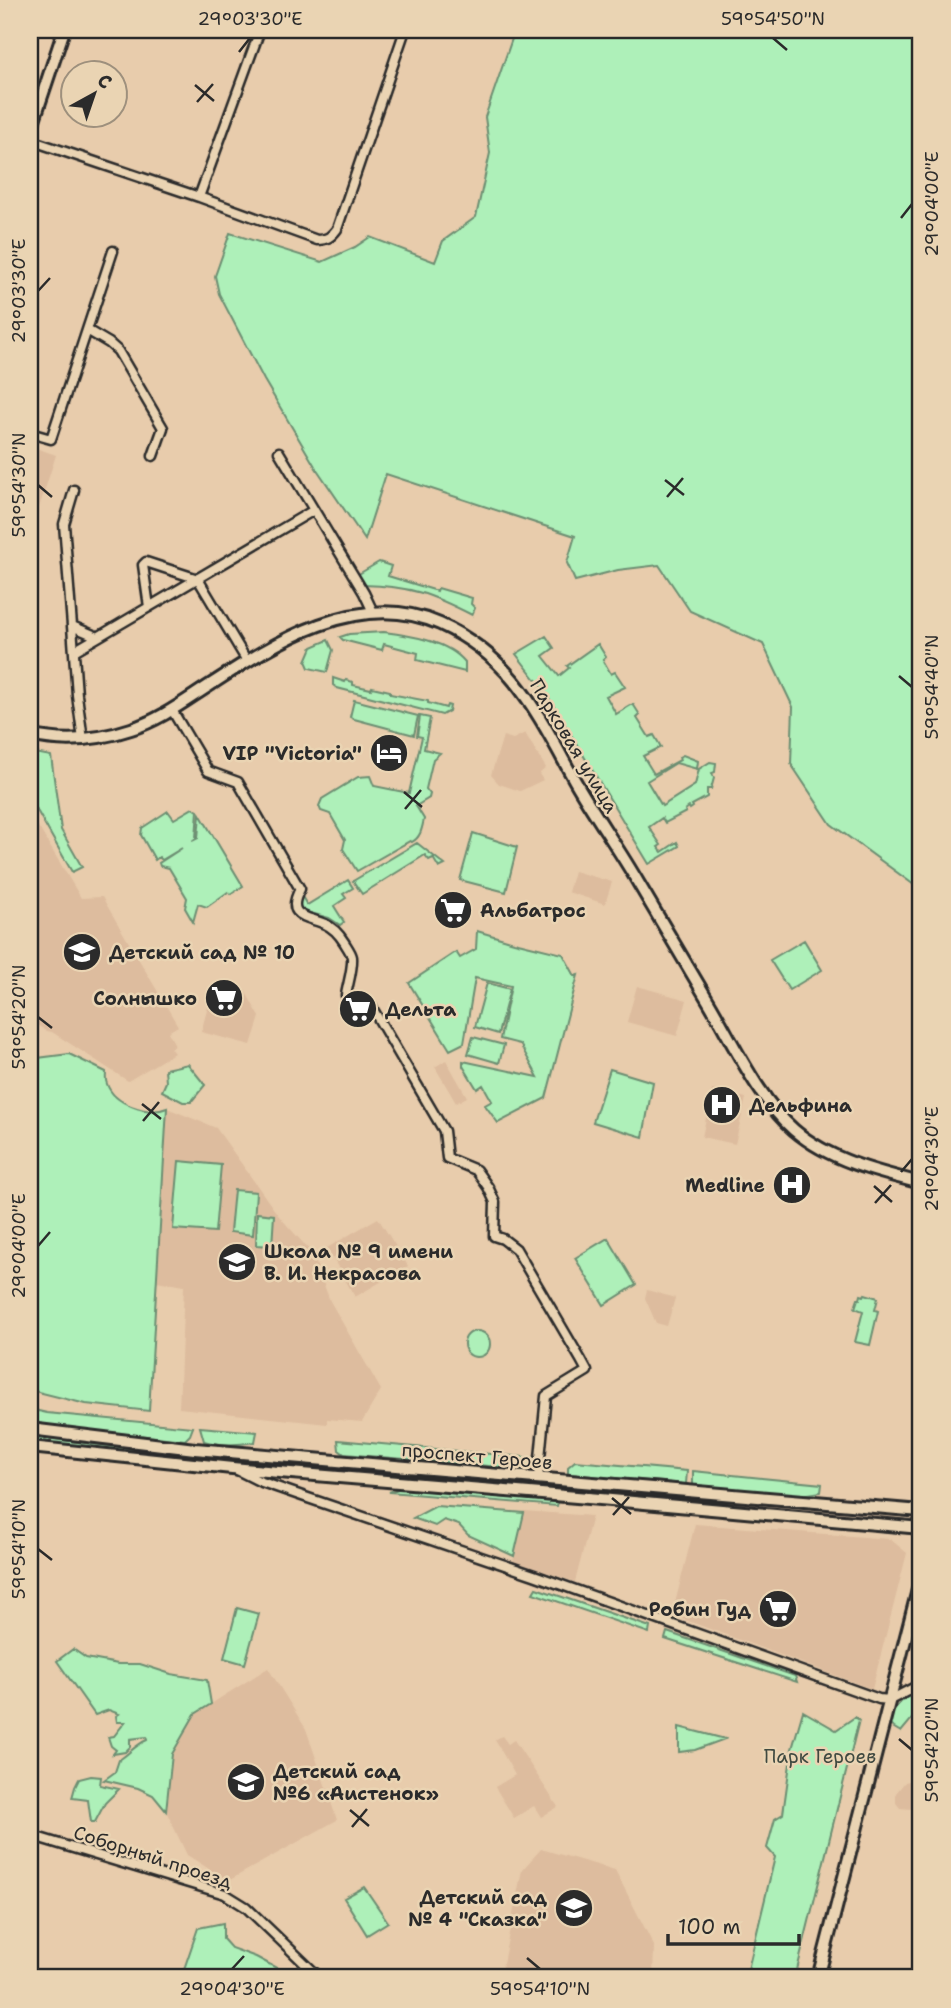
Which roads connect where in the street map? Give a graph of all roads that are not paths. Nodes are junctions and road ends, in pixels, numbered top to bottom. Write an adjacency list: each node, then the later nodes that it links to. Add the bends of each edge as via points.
1 (64, 30): 4 (main road)
2 (260, 30): 6 (street)
3 (405, 30): 6 (street, via 332,236 317,240)
4 (30, 132)
5 (30, 140): 6 (street)
6 (199, 197)
7 (113, 251): 8 (street)
8 (87, 330): 9 (street, via 51,439); 11 (street, via 118,351 163,428)
9 (30, 432)
10 (279, 452): 13 (street)
11 (153, 456)
12 (74, 490): 17 (street, via 65,524)
13 (314, 510): 14 (street); 16 (street)
14 (198, 579): 15 (street); 15 (street, via 146,562); 20 (street)
15 (149, 607): 18 (street)
16 (373, 612): 20 (main road, Парковая улица, via 316,626); 24 (main road, Парковая улица, via 403,613 438,623 498,661 539,717 778,1112 793,1130 828,1152)
17 (72, 626): 18 (street); 19 (street)
18 (98, 637): 19 (street)
19 (74, 651): 23 (street)
20 (247, 661): 21 (main road, Парковая улица)
21 (172, 710): 23 (main road, Парковая улица, via 134,729); 28 (street, via 208,771 238,782 300,889 296,901 300,916 325,924 342,938 352,955 346,995 371,1006 444,1131 447,1158 476,1170 488,1186 495,1202 494,1236 516,1249 587,1371 546,1396)
22 (30, 735): 23 (main road, Парковая улица)
23 (83, 740)
24 (921, 1183)
25 (30, 1429): 28 (main road, проспект Героев, via 195,1449)
26 (30, 1447): 27 (main road, проспект Героев)
27 (232, 1468): 30 (main road, проспект Героев); 33 (street, проспект Героев)
28 (538, 1479): 29 (main road, проспект Героев)
29 (921, 1511)
30 (921, 1528)
31 (921, 1578): 33 (main road)
32 (921, 1684): 33 (street)
33 (890, 1700): 36 (main road)
34 (30, 1835): 35 (street, Соборный проезд, via 225,1894 246,1907)
35 (320, 1978)
36 (818, 1978)

